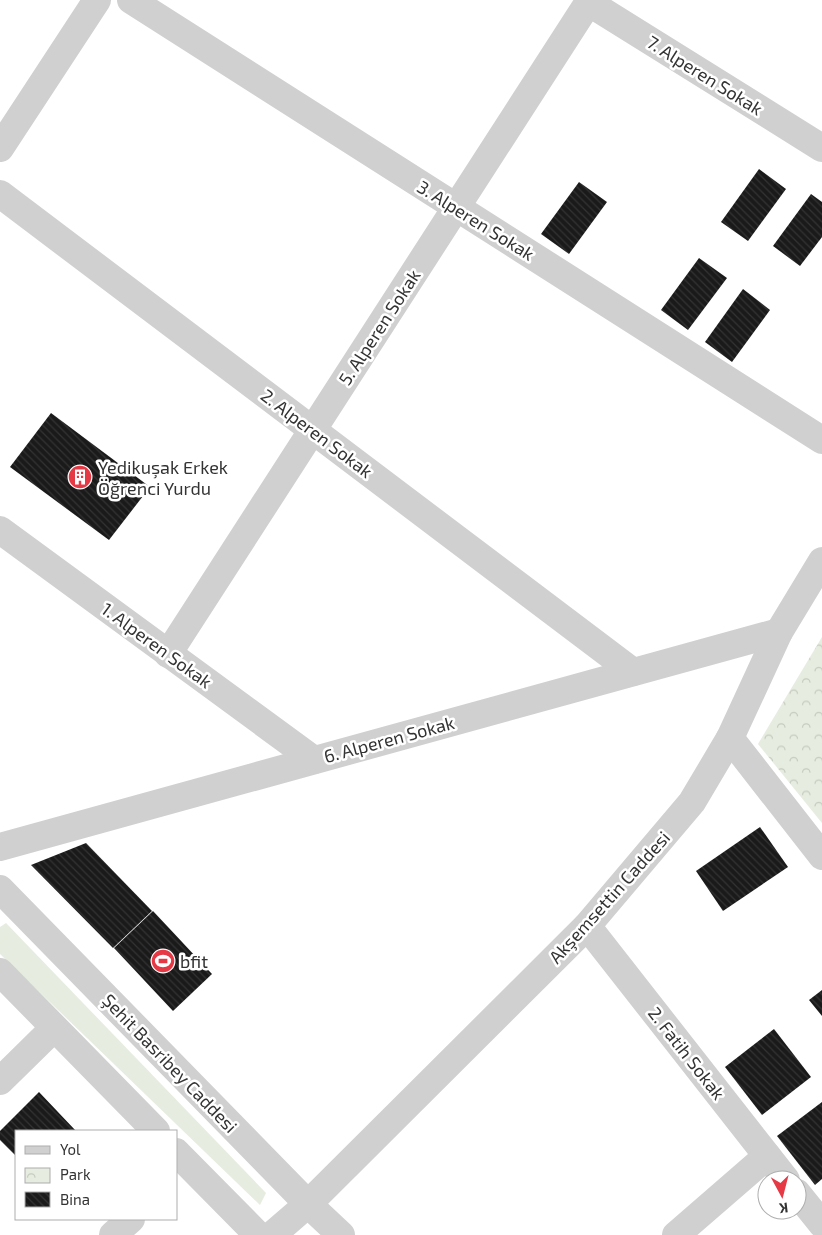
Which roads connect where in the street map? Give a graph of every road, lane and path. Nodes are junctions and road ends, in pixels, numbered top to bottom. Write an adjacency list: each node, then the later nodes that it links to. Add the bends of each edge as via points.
1 (97, 0): 4 (street)
2 (131, 0): 7 (street, 3. Alperen Sokak)
3 (589, 1): 5 (street, 7. Alperen Sokak); 7 (street, 5. Alperen Sokak)
4 (0, 148)
5 (822, 148)
6 (0, 194): 8 (street, 2. Alperen Sokak)
7 (456, 207): 8 (street, 5. Alperen Sokak); 9 (street, 3. Alperen Sokak)
8 (312, 430): 13 (street, 5. Alperen Sokak); 14 (street, 2. Alperen Sokak)
9 (822, 440)
10 (0, 530): 13 (street, 1. Alperen Sokak)
11 (822, 561): 12 (street, Akşemsettin Caddesi)
12 (779, 632): 14 (street, 6. Alperen Sokak); 15 (street, Akşemsettin Caddesi)
13 (168, 654): 16 (street, 1. Alperen Sokak)
14 (633, 672): 16 (street, 6. Alperen Sokak)
15 (730, 738): 18 (street); 20 (street, Akşemsettin Caddesi, via 692,802)
16 (314, 760): 17 (street, 6. Alperen Sokak)
17 (0, 847)
18 (822, 856)
19 (2, 894): 28 (street, Şehit Basribey Caddesi)
20 (587, 926): 25 (street, 2. Fatih Sokak); 28 (street, Akşemsettin Caddesi)
21 (0, 972): 22 (street)
22 (54, 1028): 23 (street); 24 (street)
23 (0, 1081)
24 (155, 1130)
25 (767, 1156): 27 (street, 2. Fatih Sokak); 36 (street)
26 (180, 1164): 33 (street)
27 (778, 1170)
28 (308, 1204): 34 (street, Akşemsettin Caddesi); 35 (street, Şehit Basribey Caddesi)
29 (807, 1205): 31 (street)
30 (130, 1220): 32 (street)
31 (822, 1224)
32 (114, 1235)
33 (258, 1235)
34 (272, 1235)
35 (341, 1235)
36 (676, 1235)

